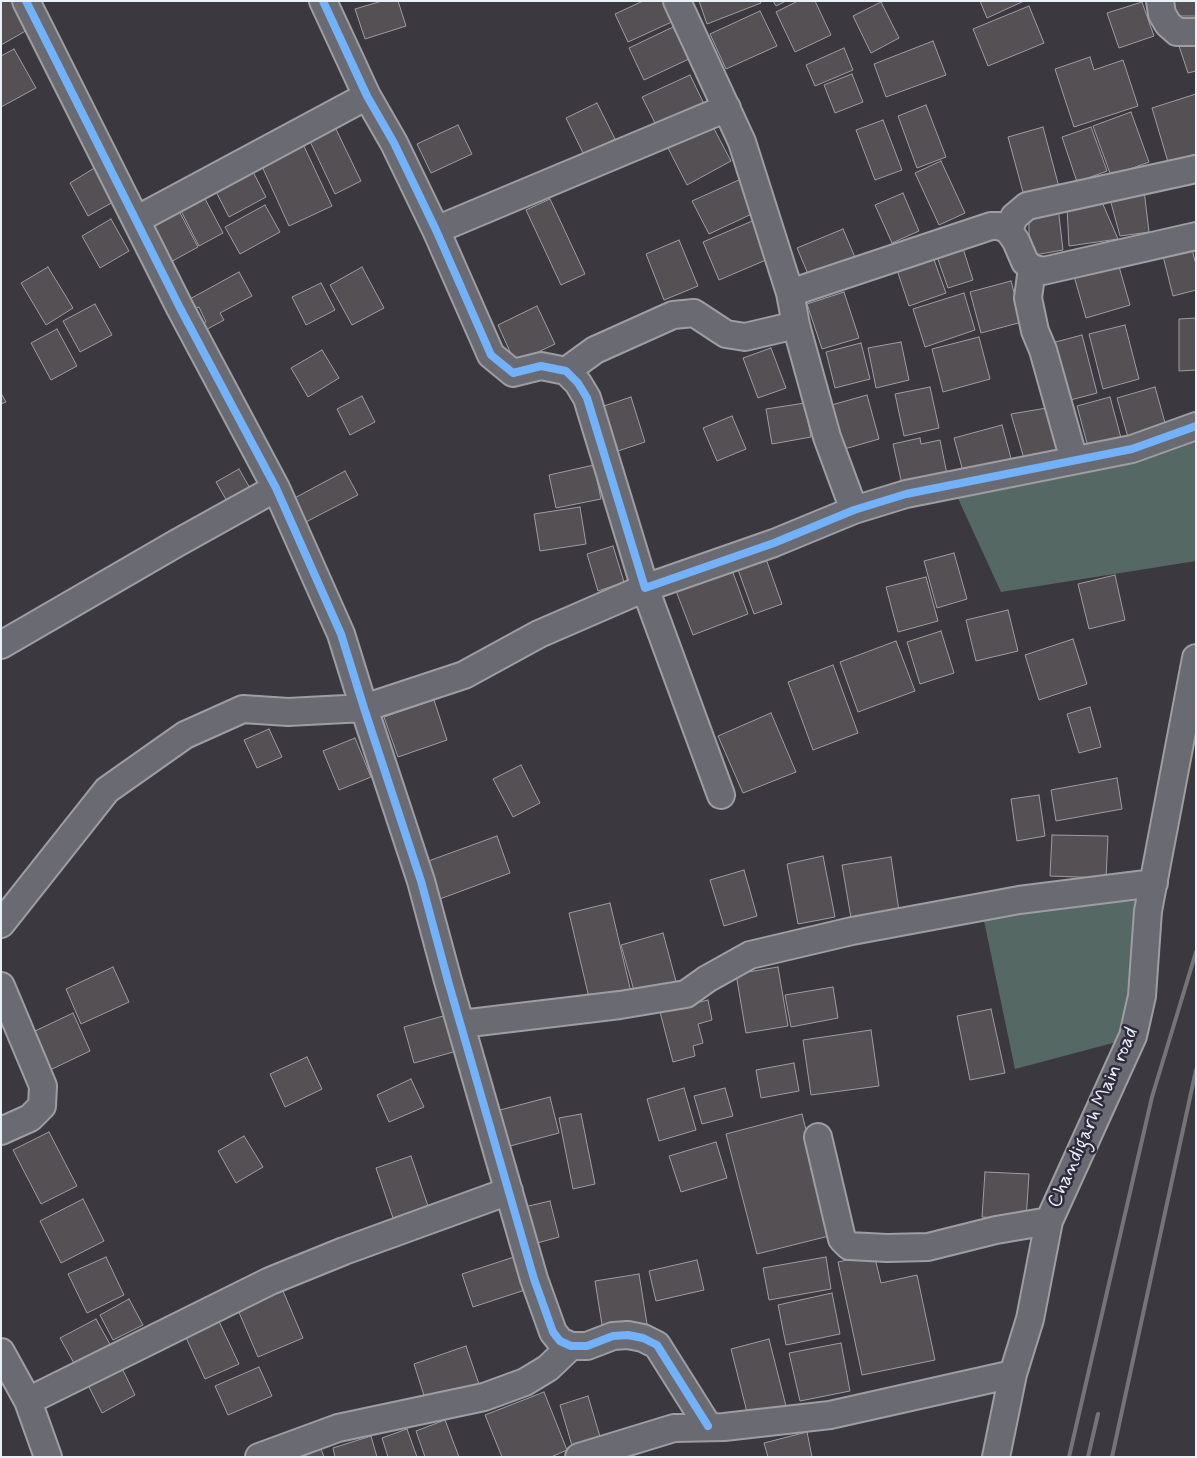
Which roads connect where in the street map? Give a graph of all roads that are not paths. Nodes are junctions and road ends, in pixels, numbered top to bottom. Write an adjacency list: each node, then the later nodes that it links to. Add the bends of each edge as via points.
1 (26, 1): 9 (street)
2 (323, 1): 6 (street)
3 (677, 1): 7 (street)
4 (1160, 1): 5 (street, via 1162,14 1177,32)
5 (1196, 32)
6 (367, 96): 9 (street); 10 (street, via 394,142)
7 (727, 108): 10 (street); 14 (street, via 742,142)
8 (1196, 169): 11 (street, via 1027,206 1014,217)
9 (136, 220): 19 (street)
10 (436, 230): 16 (street, via 491,355 513,373 541,366)
11 (1009, 231): 13 (street, via 1025,262); 14 (street, via 992,226)
12 (1196, 236): 13 (street, via 1043,271)
13 (1032, 268): 18 (street, via 1028,298 1035,331)
14 (790, 293): 15 (street)
15 (796, 325): 16 (street, via 744,337 726,334 694,313 673,315 595,350); 20 (street, via 827,437)
16 (566, 371): 21 (street, via 587,398)
17 (1196, 426): 18 (street, via 1132,449)
18 (1074, 460): 20 (street, via 906,494)
19 (276, 488): 22 (street); 24 (street, via 341,634)
20 (854, 510): 21 (street, via 774,543)
21 (644, 588): 24 (street, via 539,634 464,675); 25 (street)
22 (1, 645)
23 (1196, 658): 26 (street, Chandigarh Main road)
24 (364, 708): 27 (street, via 288,712 242,709 185,734 107,790); 29 (street, via 421,881)
25 (721, 795)
26 (1154, 884): 29 (street, via 1019,900 796,944 750,955 686,994); 33 (street, Chandigarh Main road, via 1148,911 1142,996 1133,1036)
27 (1, 924)
28 (1, 986): 30 (street, via 43,1086 42,1106 30,1118)
29 (460, 1024): 32 (street)
30 (1, 1130)
31 (818, 1137): 33 (street, via 842,1239 849,1246 928,1246)
32 (509, 1191): 34 (street, via 547,1319 556,1336); 37 (street, via 270,1281)
33 (1048, 1221): 36 (street, Chandigarh Main road, via 1030,1319)
34 (571, 1346): 38 (street, via 587,1346 613,1336 628,1335 657,1345); 41 (street, via 548,1368 525,1382 484,1397 338,1428)
35 (1, 1352): 37 (street)
36 (1013, 1374): 38 (street, via 830,1415); 42 (street, Chandigarh Main road)
37 (28, 1401): 40 (street)
38 (708, 1426): 39 (street, via 674,1428)
39 (588, 1455)
40 (48, 1457)
41 (259, 1457)
42 (996, 1457)

